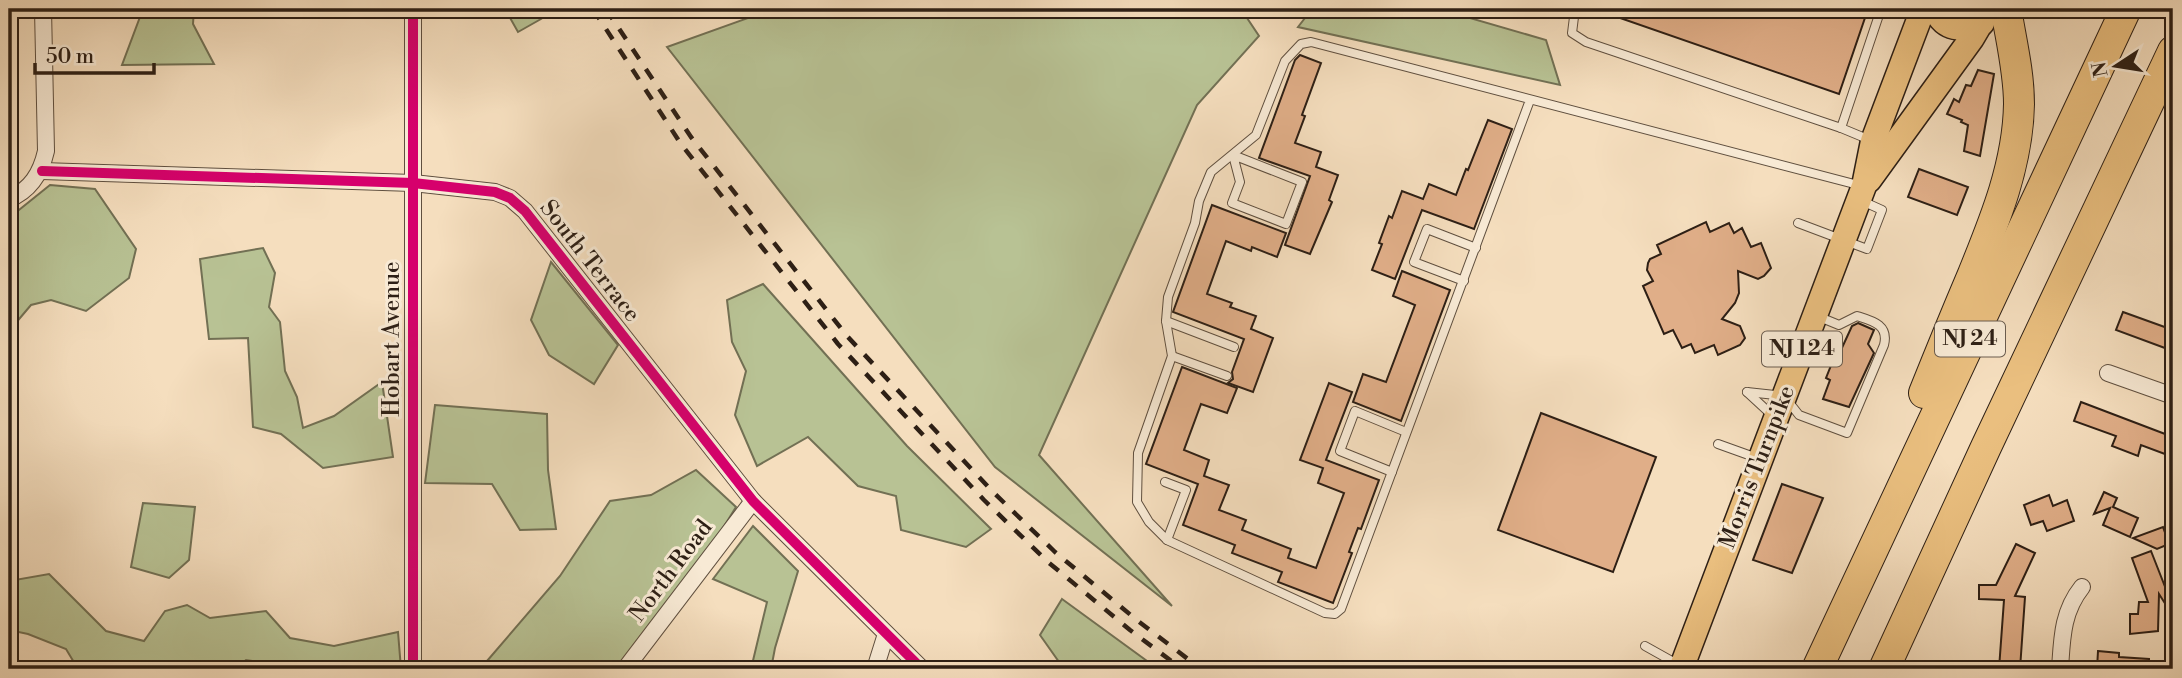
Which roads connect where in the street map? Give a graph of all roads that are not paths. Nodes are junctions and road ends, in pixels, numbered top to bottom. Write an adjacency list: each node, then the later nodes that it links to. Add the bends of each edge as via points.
1 (43, 9): 16 (street, via 47,125)
2 (413, 9): 17 (street, Hobart Avenue)
3 (1575, 9): 12 (lane, via 1572,33 1586,42)
4 (1881, 9): 12 (lane)
5 (1923, 9): 13 (main road, Morris Turnpike / NJ 124)
6 (1935, 9): 8 (main road, via 1951,27 1966,28)
7 (2126, 9): 47 (highway, NJ 24)
8 (1992, 13): 18 (main road, Morris Turnpike / NJ 124); 47 (highway, via 2016,71 2019,102 2007,180)
9 (2173, 51): 15 (highway, NJ 24)
10 (2173, 93): 15 (highway)
11 (1530, 100): 14 (lane, via 1311,42 1301,44 1285,61 1256,135); 18 (lane); 22 (lane)
12 (1841, 128): 13 (lane)
13 (1873, 141): 18 (main road, Morris Turnpike / NJ 124)
14 (1233, 155): 14 (lane, via 1302,182 1286,224 1232,203 1240,181); 25 (lane, via 1211,172 1199,201 1168,297)
15 (2116, 170): 48 (highway, NJ 24)
16 (41, 171): 17 (street, South Terrace); 19 (street, via 26,190)
17 (413, 183): 37 (street, South Terrace, via 495,192 525,211); 43 (street, Hobart Avenue)
18 (1862, 193): 21 (main road, Morris Turnpike / NJ 124)
19 (9, 199)
20 (1798, 223): 21 (lane)
21 (1844, 239): 24 (main road, Morris Turnpike / NJ 124)
22 (1476, 248): 23 (lane); 23 (lane, via 1427,229 1414,262)
23 (1464, 281): 32 (lane)
24 (1815, 315): 31 (main road, Morris Turnpike / NJ 124); 31 (lane, via 1839,325 1857,316 1872,320 1885,332 1884,345 1847,433)
25 (1166, 321): 26 (lane); 27 (lane)
26 (1234, 346)
27 (1172, 356): 29 (lane); 38 (lane, via 1138,453 1137,502 1149,523)
28 (2108, 373): 30 (street)
29 (1227, 376)
30 (2173, 396)
31 (1780, 407): 31 (lane, via 1747,392); 34 (main road, Morris Turnpike / NJ 124)
32 (1406, 432): 35 (lane); 35 (lane, via 1355,411 1340,451)
33 (1718, 444): 34 (lane)
34 (1760, 459): 42 (main road, Morris Turnpike / NJ 124)
35 (1392, 472): 38 (lane, via 1335,614)
36 (1165, 482): 38 (lane, via 1186,490)
37 (753, 501): 40 (street, South Terrace); 44 (street, North Road)
38 (1167, 540)
39 (2082, 587): 49 (street, via 2063,625)
40 (887, 634): 45 (street); 46 (street, South Terrace)
41 (1645, 646): 42 (lane)
42 (1682, 668)
43 (413, 669)
44 (625, 669)
45 (875, 669)
46 (922, 669)
47 (1814, 669)
48 (1884, 669)
49 (2060, 669)

